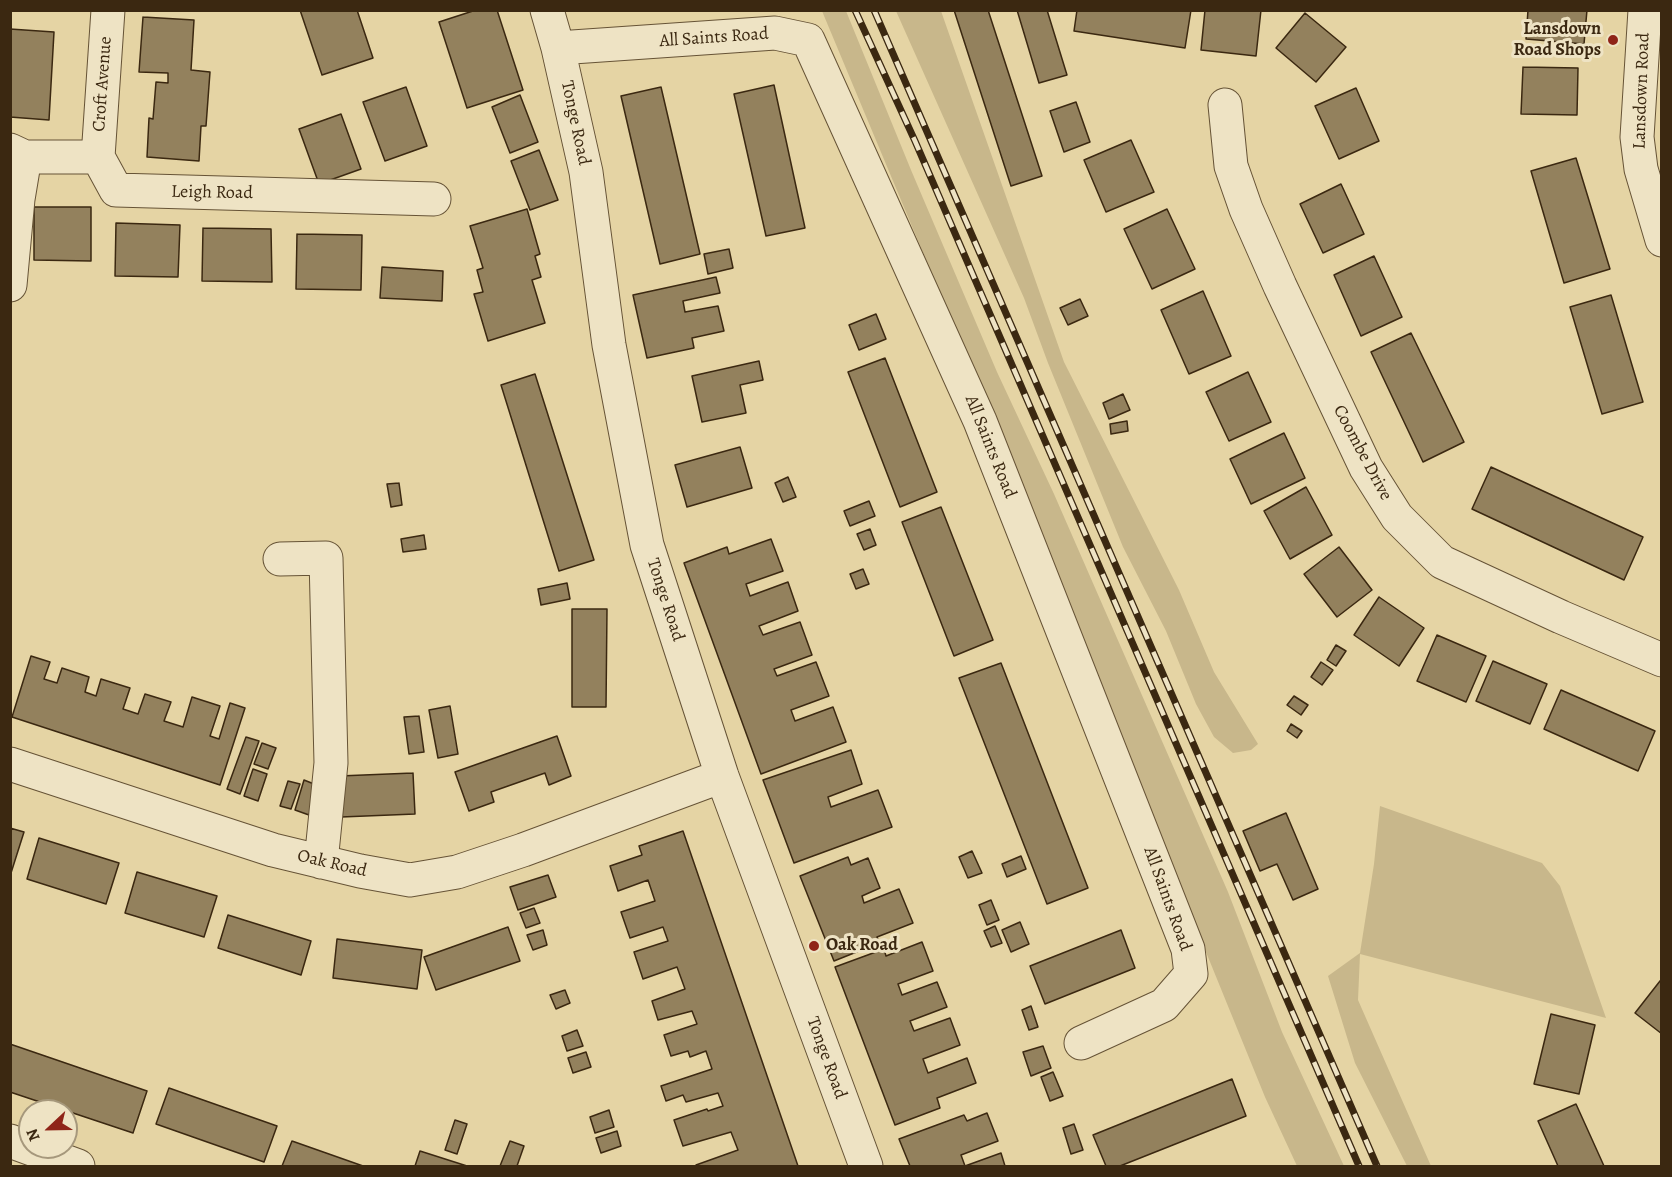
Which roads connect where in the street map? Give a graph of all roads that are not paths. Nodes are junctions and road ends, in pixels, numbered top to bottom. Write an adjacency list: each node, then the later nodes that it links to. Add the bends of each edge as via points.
1 (547, 10): 4 (street, Tonge Road)
2 (123, 11): 7 (street, Croft Avenue)
3 (1650, 28): 9 (street, Lansdown Road, via 1637,137 1641,169)
4 (558, 48): 14 (street, Tonge Road, via 586,172 609,345 647,544); 16 (street, All Saints Road, via 775,33 808,40 980,421 1188,949 1191,974 1164,1005)
5 (1225, 105): 12 (street, Coombe Drive, via 1231,166 1246,209 1366,468 1397,517 1442,562 1561,617)
6 (18, 153): 7 (street); 10 (street)
7 (98, 157): 8 (street, Leigh Road, via 116,190)
8 (434, 199)
9 (1662, 240)
10 (10, 285)
11 (280, 559): 15 (street, via 326,558 331,763)
12 (1660, 655)
13 (10, 765): 15 (street, Oak Road)
14 (722, 776): 15 (street, Oak Road, via 457,872 410,880); 19 (street, Tonge Road)
15 (321, 862)
16 (1081, 1043)
17 (10, 1141): 18 (street)
18 (78, 1167)
19 (866, 1167)

